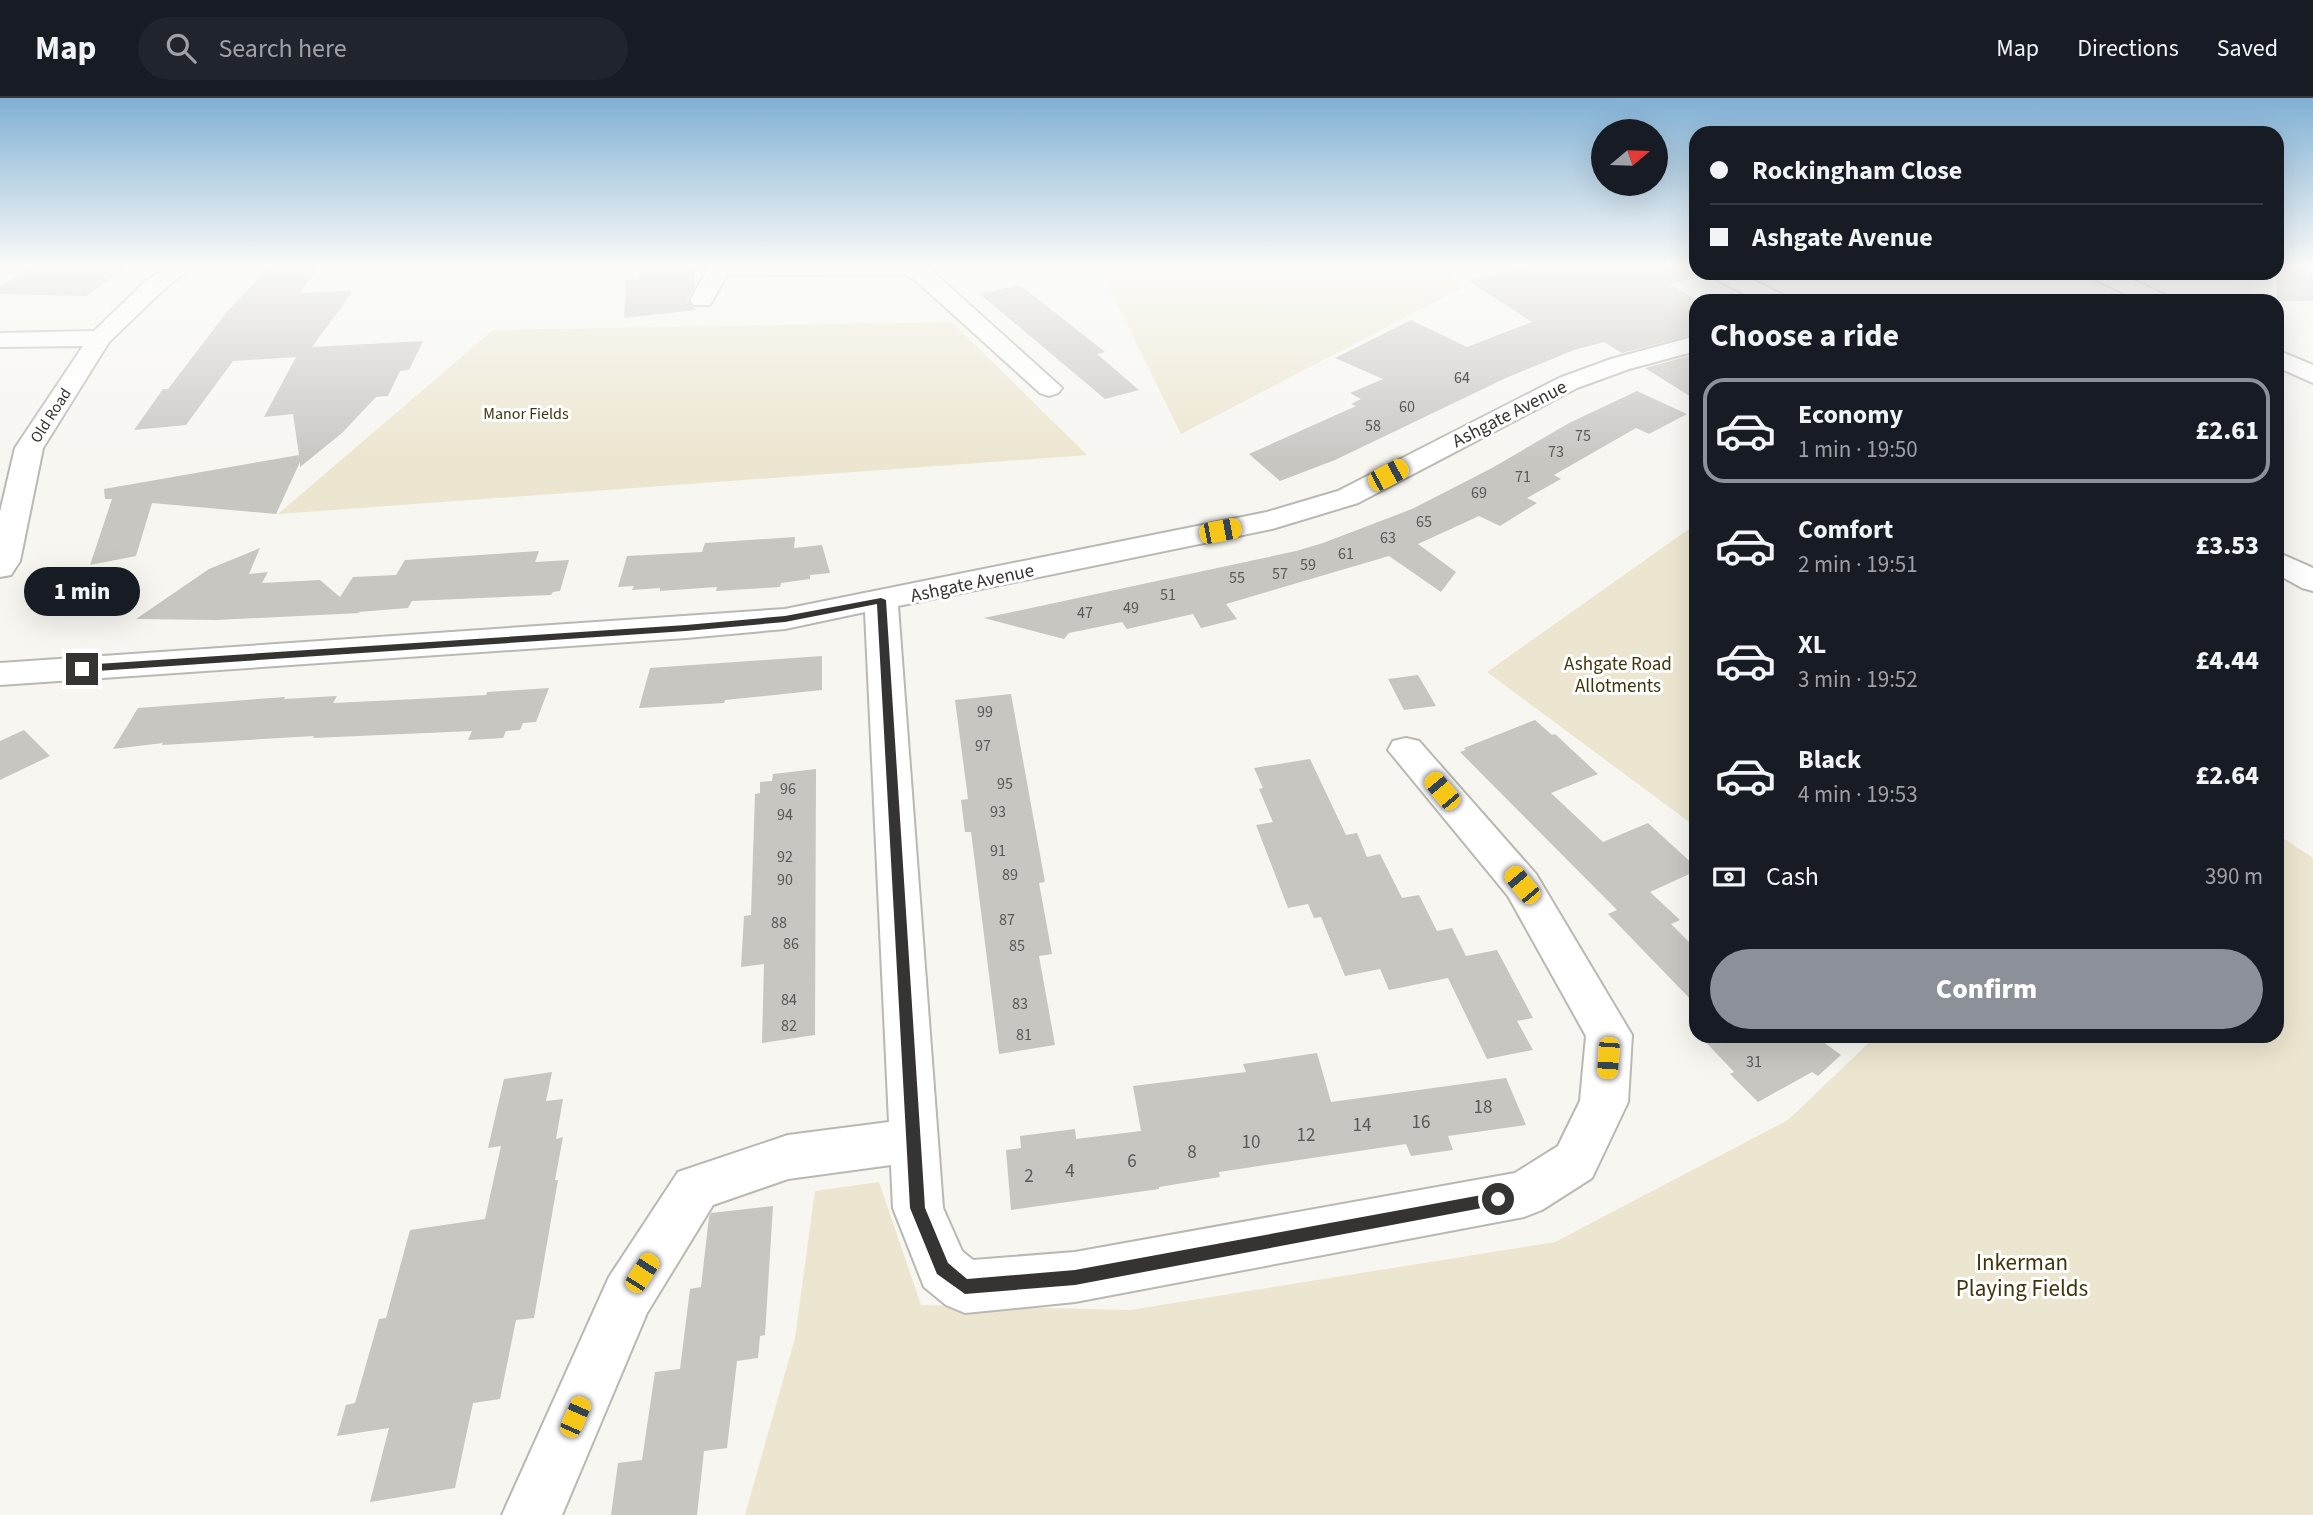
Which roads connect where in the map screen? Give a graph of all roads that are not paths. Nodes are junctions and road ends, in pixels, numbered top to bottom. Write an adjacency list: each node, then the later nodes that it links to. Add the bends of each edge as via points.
1 (108, 330): 3 (street, Old Road)
2 (993, 330): 8 (street, via 1034,363)
3 (100, 338): 4 (street); 10 (street, Old Road, via 29,448)
4 (0, 340)
5 (1689, 345): 12 (street, Ashgate Avenue, via 1568,383 1348,497 1272,520)
6 (2284, 360): 7 (street)
7 (2313, 375)
8 (1049, 388)
9 (2284, 565): 11 (street)
10 (0, 568)
11 (2313, 581)
12 (881, 600): 13 (street, Ashgate Avenue, via 785,619 686,628); 15 (street)
13 (0, 674)
14 (1405, 750): 15 (street, via 1522,885 1609,1035 1604,1102 1575,1162 1524,1194 1088,1275 965,1287 943,1269 918,1208)
15 (913, 1140): 16 (street, via 788,1157 696,1188 628,1295)
16 (532, 1515)

